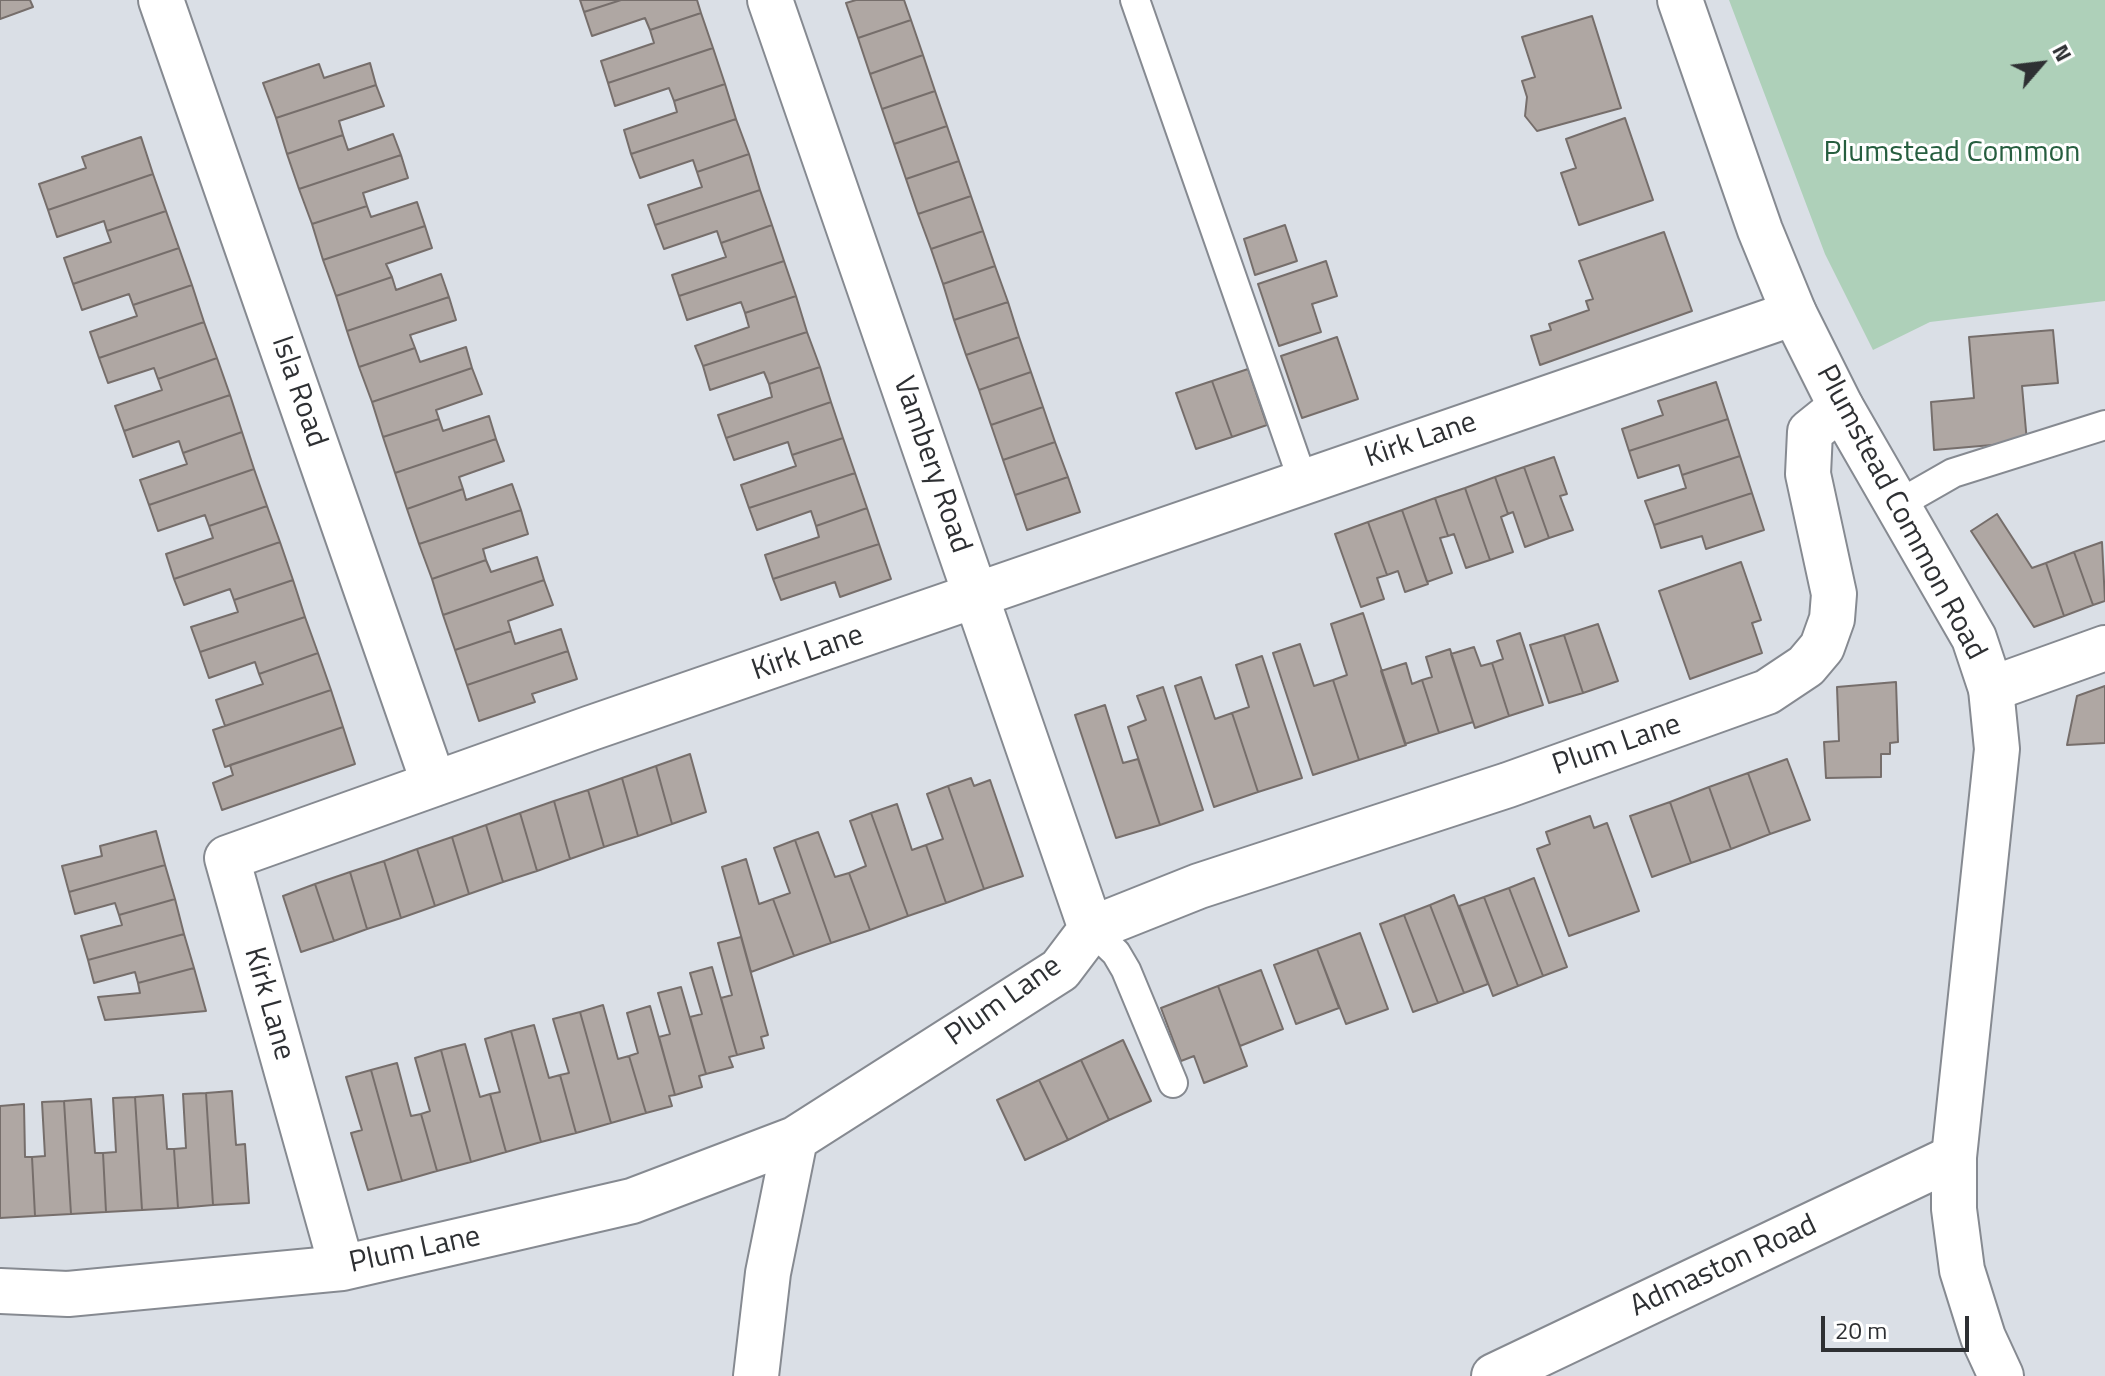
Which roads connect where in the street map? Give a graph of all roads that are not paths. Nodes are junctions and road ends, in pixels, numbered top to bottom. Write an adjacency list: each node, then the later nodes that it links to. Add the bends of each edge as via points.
1 (161, 0): 13 (street, Isla Road)
2 (770, 0): 10 (street, Vambery Road)
3 (1135, 0): 8 (lane)
4 (1680, 0): 5 (street, Plumstead Common Road)
5 (1794, 313): 6 (street, Plumstead Common Road); 8 (street, Kirk Lane)
6 (1841, 407): 9 (street, Plumstead Common Road); 14 (street, Plum Lane, via 1810,432 1808,474 1834,594 1822,647 1806,666 1767,692 1725,709 1199,886)
7 (2105, 425): 9 (lane, via 1953,473)
8 (1303, 481): 10 (street, Kirk Lane)
9 (1897, 505): 12 (street, Plumstead Common Road, via 1974,638)
10 (976, 596): 13 (street, Kirk Lane); 14 (street, Vambery Road)
11 (2105, 648): 12 (street)
12 (1991, 689): 17 (street, Plumstead Common Road, via 1997,749)
13 (434, 784): 18 (street, Kirk Lane, via 227,858)
14 (1091, 929): 15 (lane, via 1126,970); 16 (street, Plum Lane, via 1060,970)
15 (1173, 1083)
16 (795, 1139): 18 (street, Plum Lane, via 632,1201); 20 (street, via 768,1273)
17 (1954, 1157): 21 (street, Admaston Road); 22 (street, Plumstead Common Road, via 1962,1270)
18 (342, 1268): 19 (street, Plum Lane, via 68,1294)
19 (0, 1291)
20 (756, 1376)
21 (1494, 1376)
22 (2001, 1376)

